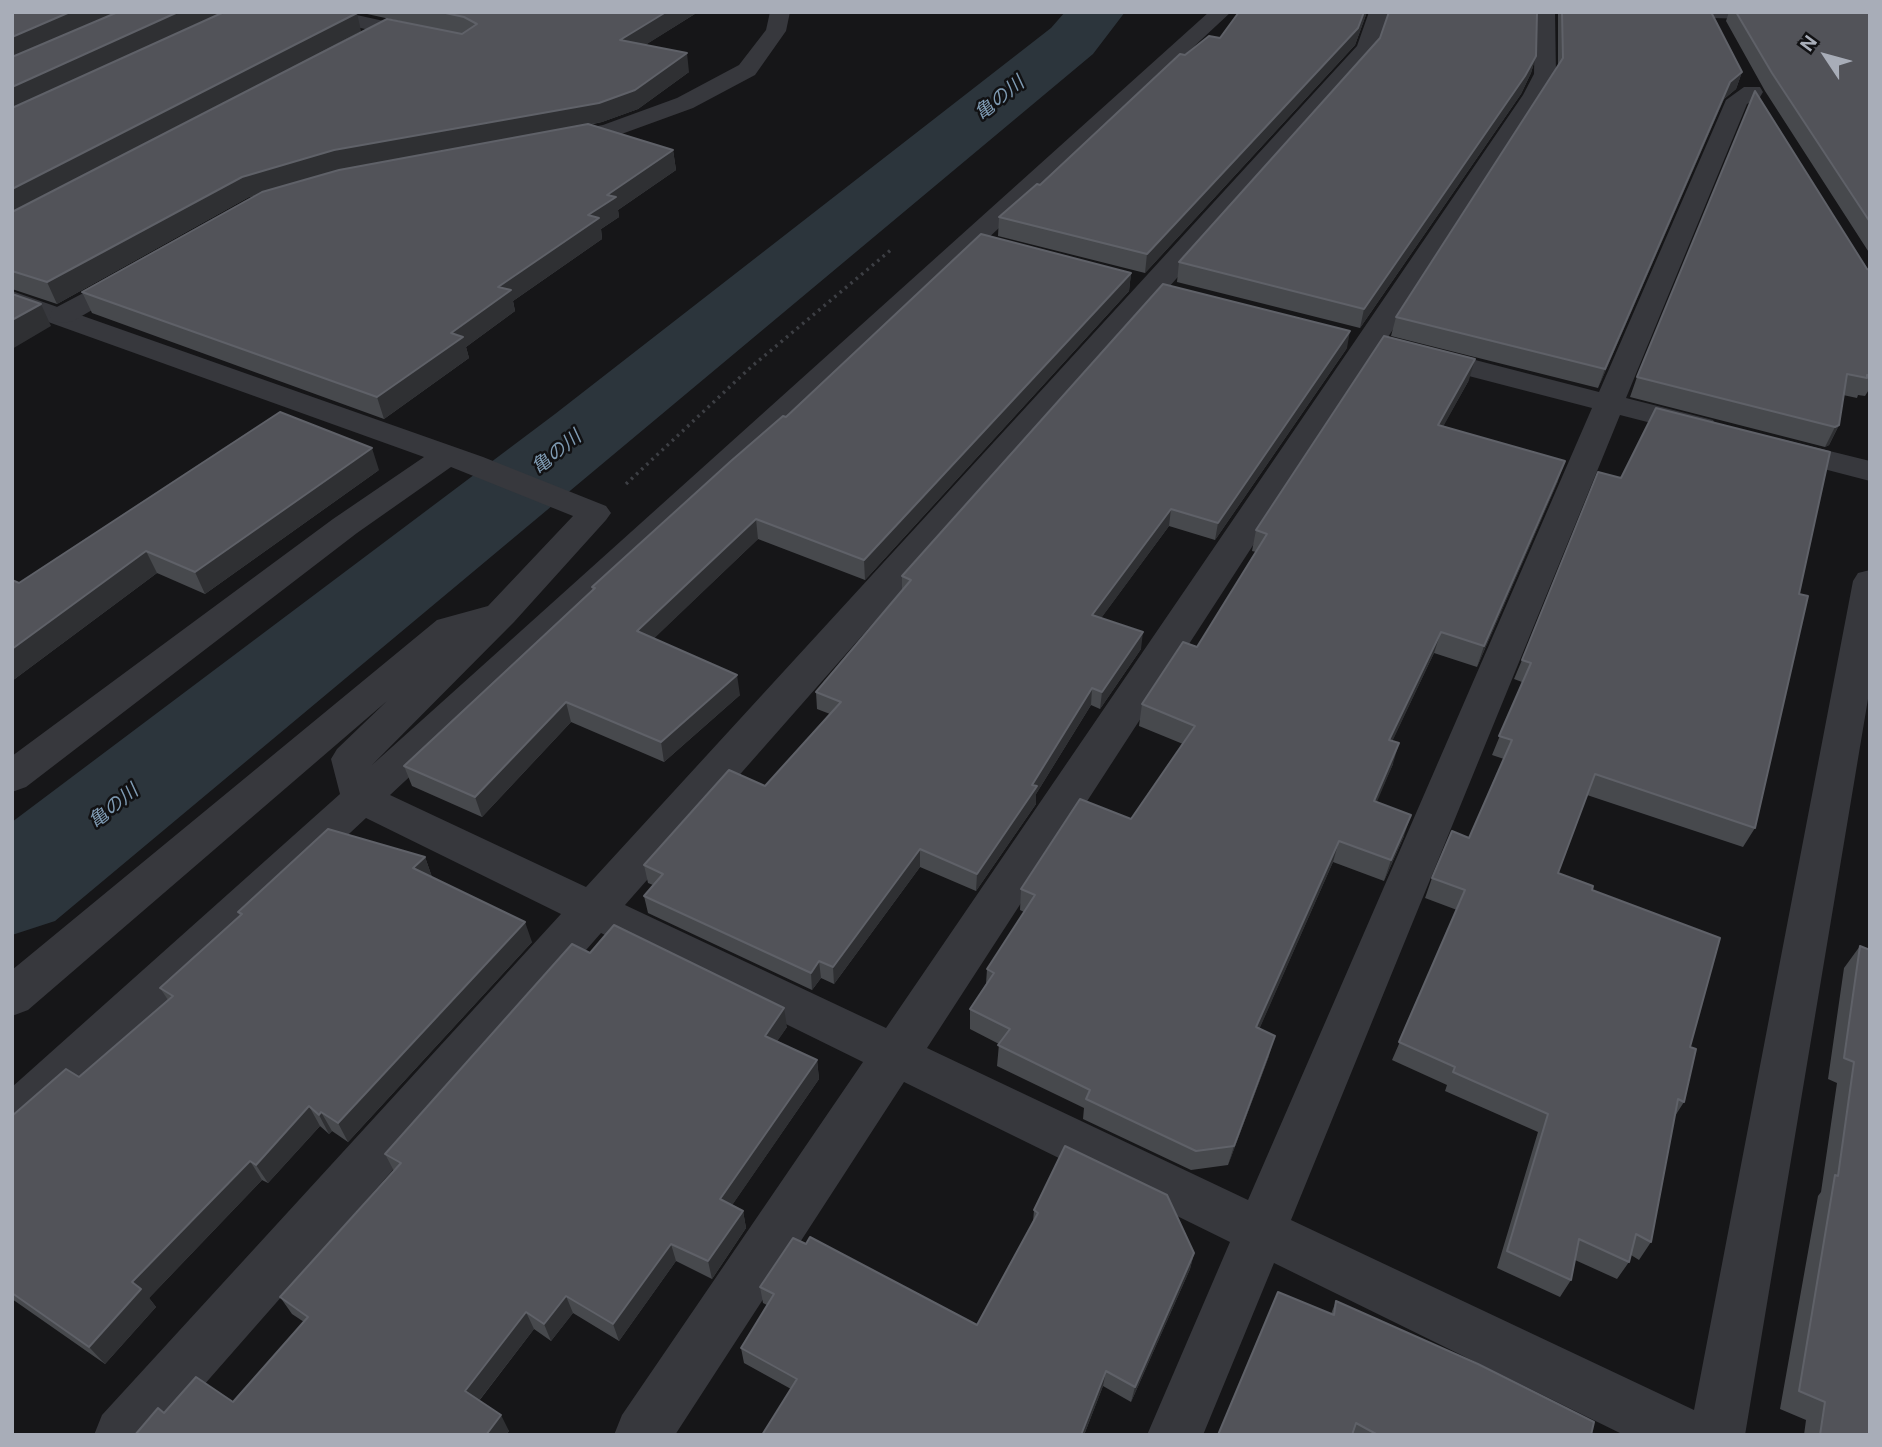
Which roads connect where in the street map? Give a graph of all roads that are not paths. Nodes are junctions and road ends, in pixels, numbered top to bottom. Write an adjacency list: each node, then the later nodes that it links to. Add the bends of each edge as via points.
1 (313, 12): 9 (street)
2 (780, 12): 13 (street, via 776,31 747,69 685,103 608,131)
3 (1221, 12): 24 (street, via 986,243)
4 (1379, 12): 25 (street, via 1367,48)
5 (1545, 12): 17 (street, via 1545,74 1534,95)
6 (1707, 12): 8 (street)
7 (1870, 17): 8 (street)
8 (1717, 24)
9 (388, 28): 10 (street); 11 (street)
10 (454, 41)
11 (352, 48)
12 (1752, 92): 18 (street, via 1737,100)
13 (529, 145)
14 (155, 263): 16 (street)
15 (12, 299): 16 (street)
16 (63, 315): 19 (street)
17 (1357, 339): 18 (street); 27 (street)
18 (1609, 404): 20 (street); 29 (street)
19 (460, 460): 22 (street, via 594,513); 23 (street, via 345,526)
20 (1870, 471)
21 (1870, 582): 34 (street)
22 (501, 614): 24 (street, via 352,759); 26 (street, via 450,628)
23 (12, 777)
24 (361, 798): 25 (street); 28 (street)
25 (591, 908): 27 (street); 30 (street)
26 (12, 997)
27 (895, 1055): 29 (street); 31 (street)
28 (12, 1118)
29 (1261, 1231): 32 (street); 33 (street)
30 (122, 1435)
31 (642, 1435)
32 (1175, 1435)
33 (1685, 1435)
34 (1717, 1435)

